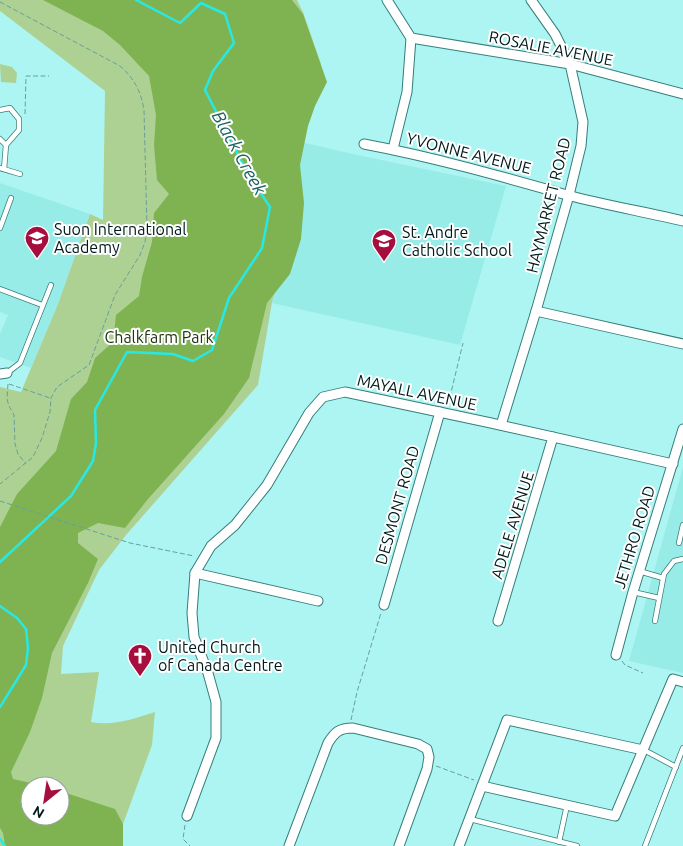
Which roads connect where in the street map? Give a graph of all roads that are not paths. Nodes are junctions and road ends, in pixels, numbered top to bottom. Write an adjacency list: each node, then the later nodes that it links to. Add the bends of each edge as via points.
1 (387, 0): 3 (street)
2 (531, 0): 4 (street, HAYMARKET ROAD, via 555,34)
3 (411, 38): 4 (street, ROSALIE AVENUE); 10 (street, via 407,92)
4 (570, 64): 5 (street, ROSALIE AVENUE); 13 (street, HAYMARKET ROAD, via 583,122 581,146)
5 (683, 94)
6 (0, 110): 9 (lane, via 10,108 19,119 19,130)
7 (0, 139): 9 (lane)
8 (364, 144): 10 (street, YVONNE AVENUE)
9 (6, 145): 11 (lane)
10 (393, 149): 13 (street, YVONNE AVENUE)
11 (2, 169): 12 (lane)
12 (20, 174)
13 (569, 195): 15 (street, YVONNE AVENUE); 20 (street, HAYMARKET ROAD)
14 (11, 198): 16 (lane)
15 (683, 221)
16 (0, 228)
17 (50, 285): 19 (lane)
18 (0, 289): 19 (lane)
19 (42, 304): 22 (lane, via 20,362)
20 (536, 311): 21 (street); 24 (street, HAYMARKET ROAD)
21 (683, 344)
22 (3, 373)
23 (443, 413): 24 (street, MAYALL AVENUE); 32 (street, MAYALL AVENUE, via 345,392 323,398 309,413 267,486 235,525 211,546); 37 (street, DESMONT ROAD)
24 (501, 425): 26 (street, MAYALL AVENUE)
25 (683, 429): 27 (street, JETHRO ROAD)
26 (554, 437): 27 (street, MAYALL AVENUE); 39 (street, ADELE AVENUE)
27 (673, 464): 31 (street, JETHRO ROAD)
28 (683, 525): 29 (lane)
29 (679, 543)
30 (683, 560): 33 (lane, via 674,561)
31 (639, 571): 33 (lane); 34 (street, JETHRO ROAD)
32 (195, 573): 36 (street); 47 (street, MAYALL AVENUE, via 194,637 216,702 216,738)
33 (663, 578): 35 (lane)
34 (633, 592): 35 (lane); 40 (street, JETHRO ROAD)
35 (659, 598): 38 (lane)
36 (318, 601)
37 (384, 605)
38 (655, 621)
39 (498, 622)
40 (616, 655)
41 (683, 682): 43 (street, via 673,679)
42 (683, 748): 44 (lane)
43 (643, 750): 44 (lane); 45 (street, via 508,720); 46 (street, via 615,816)
44 (676, 767): 54 (lane)
45 (482, 786): 46 (street); 48 (street)
46 (568, 805): 49 (lane)
47 (187, 816)
48 (470, 819): 49 (lane); 52 (street)
49 (559, 842): 53 (lane)
50 (289, 846): 51 (street, via 328,743 334,732 353,728 427,749 428,764)
51 (399, 846)
52 (459, 846)
53 (577, 846)
54 (645, 846)

